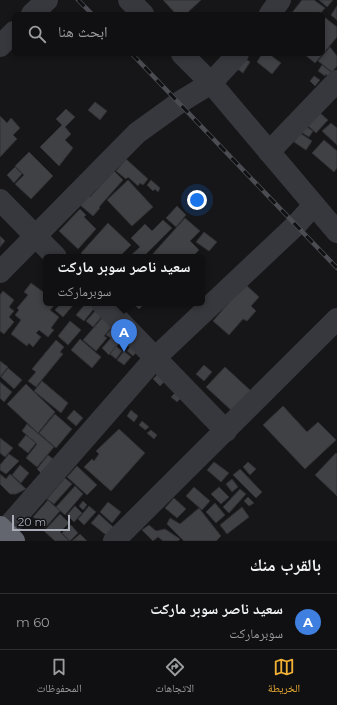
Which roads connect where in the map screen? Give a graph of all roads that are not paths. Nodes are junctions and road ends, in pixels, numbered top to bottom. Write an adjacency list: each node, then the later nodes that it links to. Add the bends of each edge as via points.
1 (46, 0): 4 (street)
2 (129, 0): 5 (street)
3 (280, 0): 6 (street)
4 (34, 12)
5 (141, 12)
6 (271, 12)
7 (12, 34): 8 (street)
8 (0, 46)
9 (184, 56): 12 (street)
10 (236, 56): 12 (street)
11 (337, 81): 13 (street)
12 (212, 83): 13 (street); 17 (street, via 137,133)
13 (269, 152): 15 (street)
14 (0, 200): 17 (street)
15 (314, 205): 16 (street); 22 (street)
16 (337, 232)
17 (35, 235): 18 (street); 19 (street)
18 (53, 254)
19 (0, 272)
20 (105, 306): 22 (street)
21 (337, 319): 23 (street)
22 (156, 357): 23 (street); 24 (street)
23 (226, 431): 25 (street)
24 (6, 533)
25 (114, 541)

